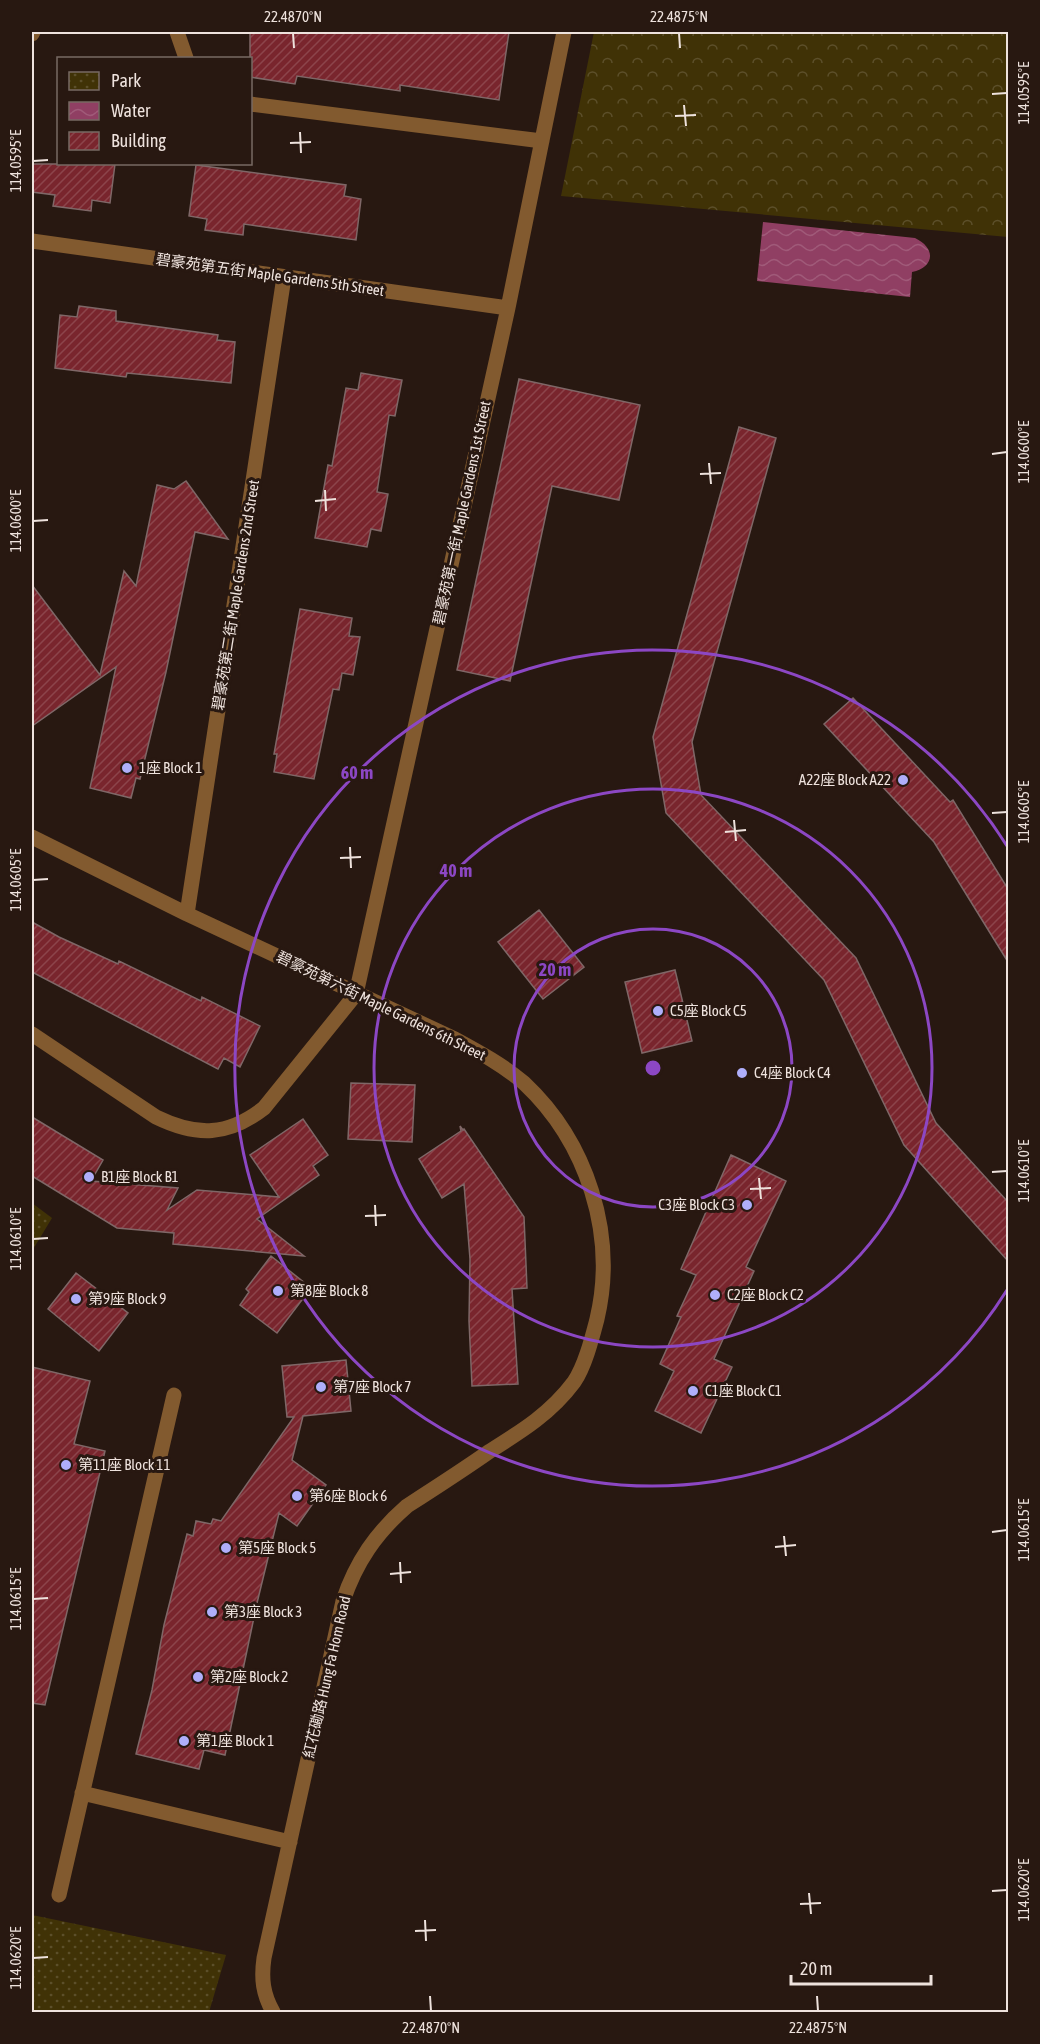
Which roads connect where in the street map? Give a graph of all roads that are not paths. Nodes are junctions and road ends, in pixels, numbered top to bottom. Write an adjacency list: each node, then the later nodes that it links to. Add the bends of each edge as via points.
1 (177, 32): 3 (lane)
2 (564, 32): 5 (lane, 碧豪苑第一街 Maple Gardens 1st Street)
3 (186, 57)
4 (252, 104): 5 (lane)
5 (542, 141): 8 (lane, 碧豪苑第一街 Maple Gardens 1st Street)
6 (32, 241): 7 (lane, 碧豪苑第五街 Maple Gardens 5th Street)
7 (284, 277): 8 (lane, 碧豪苑第五街 Maple Gardens 5th Street); 10 (lane, 碧豪苑第二街 Maple Gardens 2nd Street)
8 (508, 308): 11 (lane, 碧豪苑第一街 Maple Gardens 1st Street)
9 (32, 837): 10 (lane, 碧豪苑第六街 Maple Gardens 6th Street)
10 (187, 914): 11 (lane, 碧豪苑第六街 Maple Gardens 6th Street)
11 (356, 994): 12 (lane, via 264,1108 244,1122 219,1131 197,1131 156,1117); 14 (lane, 碧豪苑第六街 Maple Gardens 6th Street, via 491,1058 523,1083 551,1113 590,1184 600,1223 604,1263 600,1304 591,1343 575,1381)
12 (32, 1034)
13 (174, 1395): 15 (lane)
14 (546, 1415): 16 (lane, 紅花磡路 Hung Fa Hom Road, via 407,1506 374,1539 362,1558 343,1601)
15 (82, 1793): 16 (lane); 17 (lane)
16 (290, 1842): 18 (lane, 紅花磡路 Hung Fa Hom Road, via 262,1978 264,1996)
17 (59, 1895)
18 (273, 2013)

